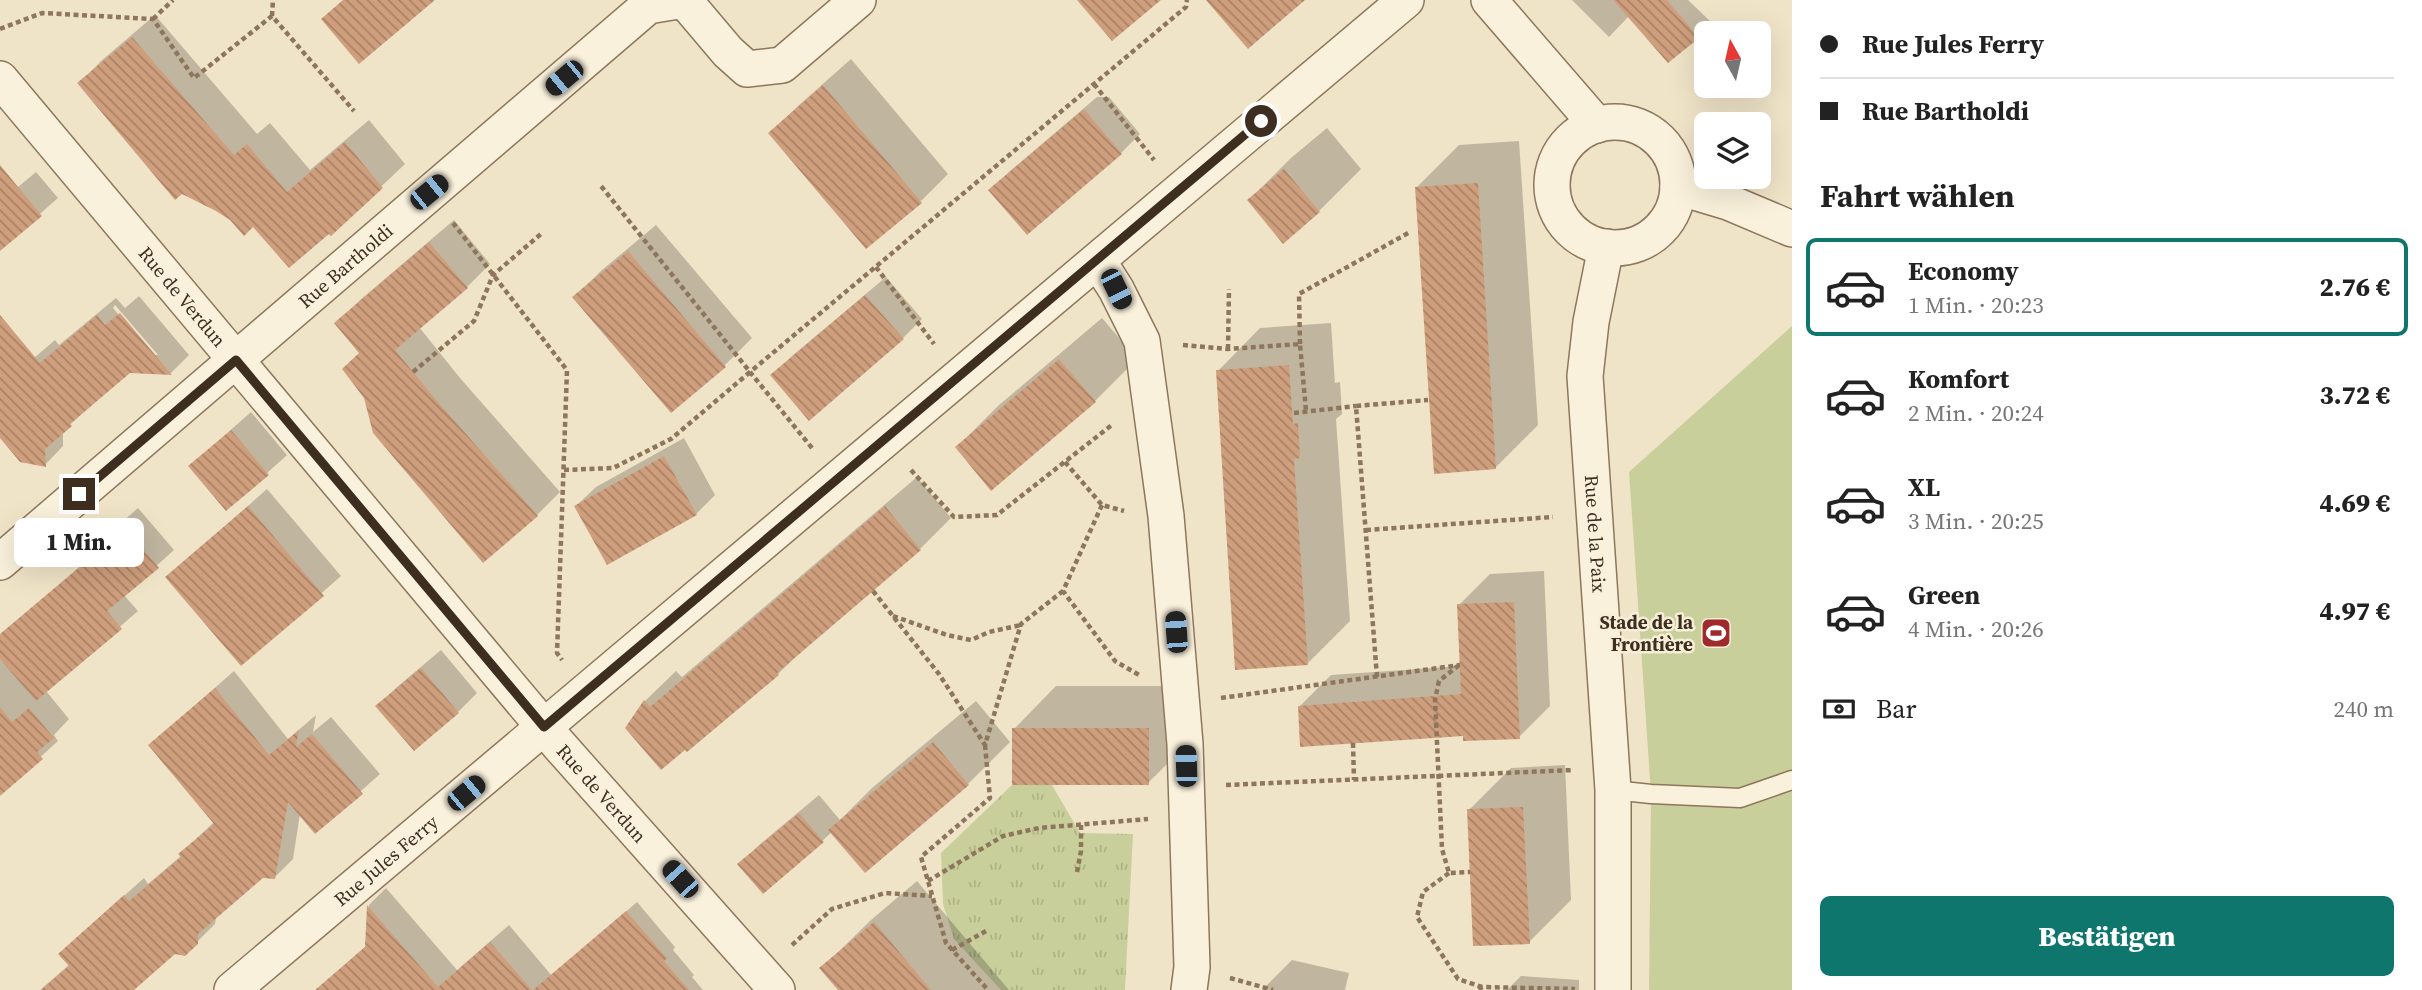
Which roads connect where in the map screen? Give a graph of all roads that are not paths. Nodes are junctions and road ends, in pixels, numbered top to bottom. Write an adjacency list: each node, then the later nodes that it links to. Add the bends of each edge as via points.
1 (858, 0): 10 (street, Rue Bartholdi, via 782,65 747,69 684,0 648,6)
2 (1406, 0): 9 (street, Rue Jules Ferry)
3 (1489, 0): 5 (street)
4 (0, 79): 10 (street, Rue de Verdun)
5 (1597, 125): 6 (street, via 1636,125 1653,135 1667,149); 8 (street, via 1577,134 1563,149 1554,169 1552,190 1557,211 1569,228 1586,241)
6 (1678, 187): 7 (street); 8 (street, via 1674,208 1647,239 1628,247)
7 (1792, 229)
8 (1606, 247): 13 (street, Rue de la Paix, via 1584,376)
9 (1098, 261): 12 (street, Rue Jules Ferry); 17 (street, via 1142,341 1167,524 1187,801)
10 (236, 360): 11 (street, Rue Bartholdi); 12 (street, Rue de Verdun)
11 (0, 562)
12 (544, 727): 15 (street, Rue de Verdun); 16 (street, Rue Jules Ferry)
13 (1613, 779): 14 (lane, via 1651,794 1740,798); 18 (street, Rue de la Paix)
14 (1792, 780)
15 (769, 981)
16 (232, 990)
17 (1189, 990)
18 (1613, 990)

